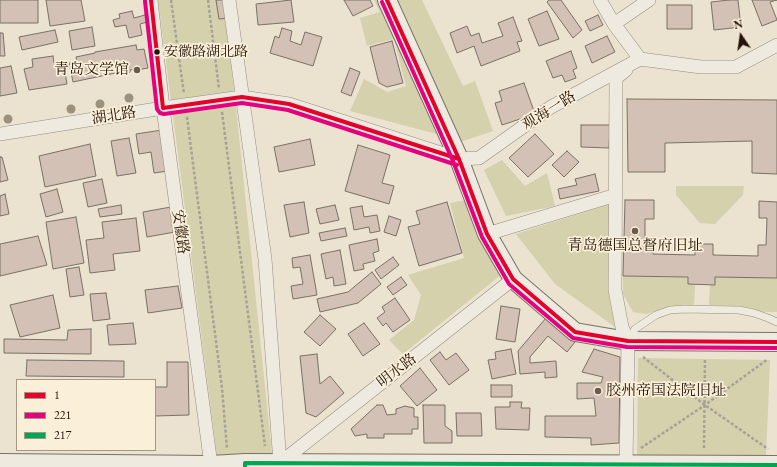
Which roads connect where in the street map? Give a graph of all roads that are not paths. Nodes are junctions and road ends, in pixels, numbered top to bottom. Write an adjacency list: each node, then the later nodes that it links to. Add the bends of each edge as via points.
1 (152, 0): 10 (street, 安徽路)
2 (229, 0): 9 (street)
3 (387, 0): 12 (street)
4 (600, 0): 6 (street)
5 (649, 0): 6 (street)
6 (614, 24): 8 (street)
7 (777, 45): 8 (street, via 736,66 700,67)
8 (640, 59): 12 (street, 观海一路, via 551,107 479,158); 13 (street, via 616,78)
9 (242, 97): 10 (street, 湖北路); 12 (street, 湖北路, via 289,104); 21 (street, via 265,258)
10 (163, 108): 11 (street, 湖北路); 23 (street, 安徽路)
11 (0, 134)
12 (459, 160): 14 (street)
13 (616, 195): 14 (street); 17 (street, via 615,290 622,327)
14 (488, 234): 15 (street)
15 (513, 279): 17 (street, via 575,332); 21 (street, 明水路)
16 (777, 322): 17 (lane, via 739,310 677,309 644,321 635,329)
17 (628, 341): 18 (street); 22 (street)
18 (777, 342)
19 (0, 464): 23 (street)
20 (240, 464): 21 (street); 23 (street)
21 (272, 464): 25 (street)
22 (626, 464): 24 (street); 25 (street)
23 (210, 465)
24 (777, 465)
25 (571, 466)

